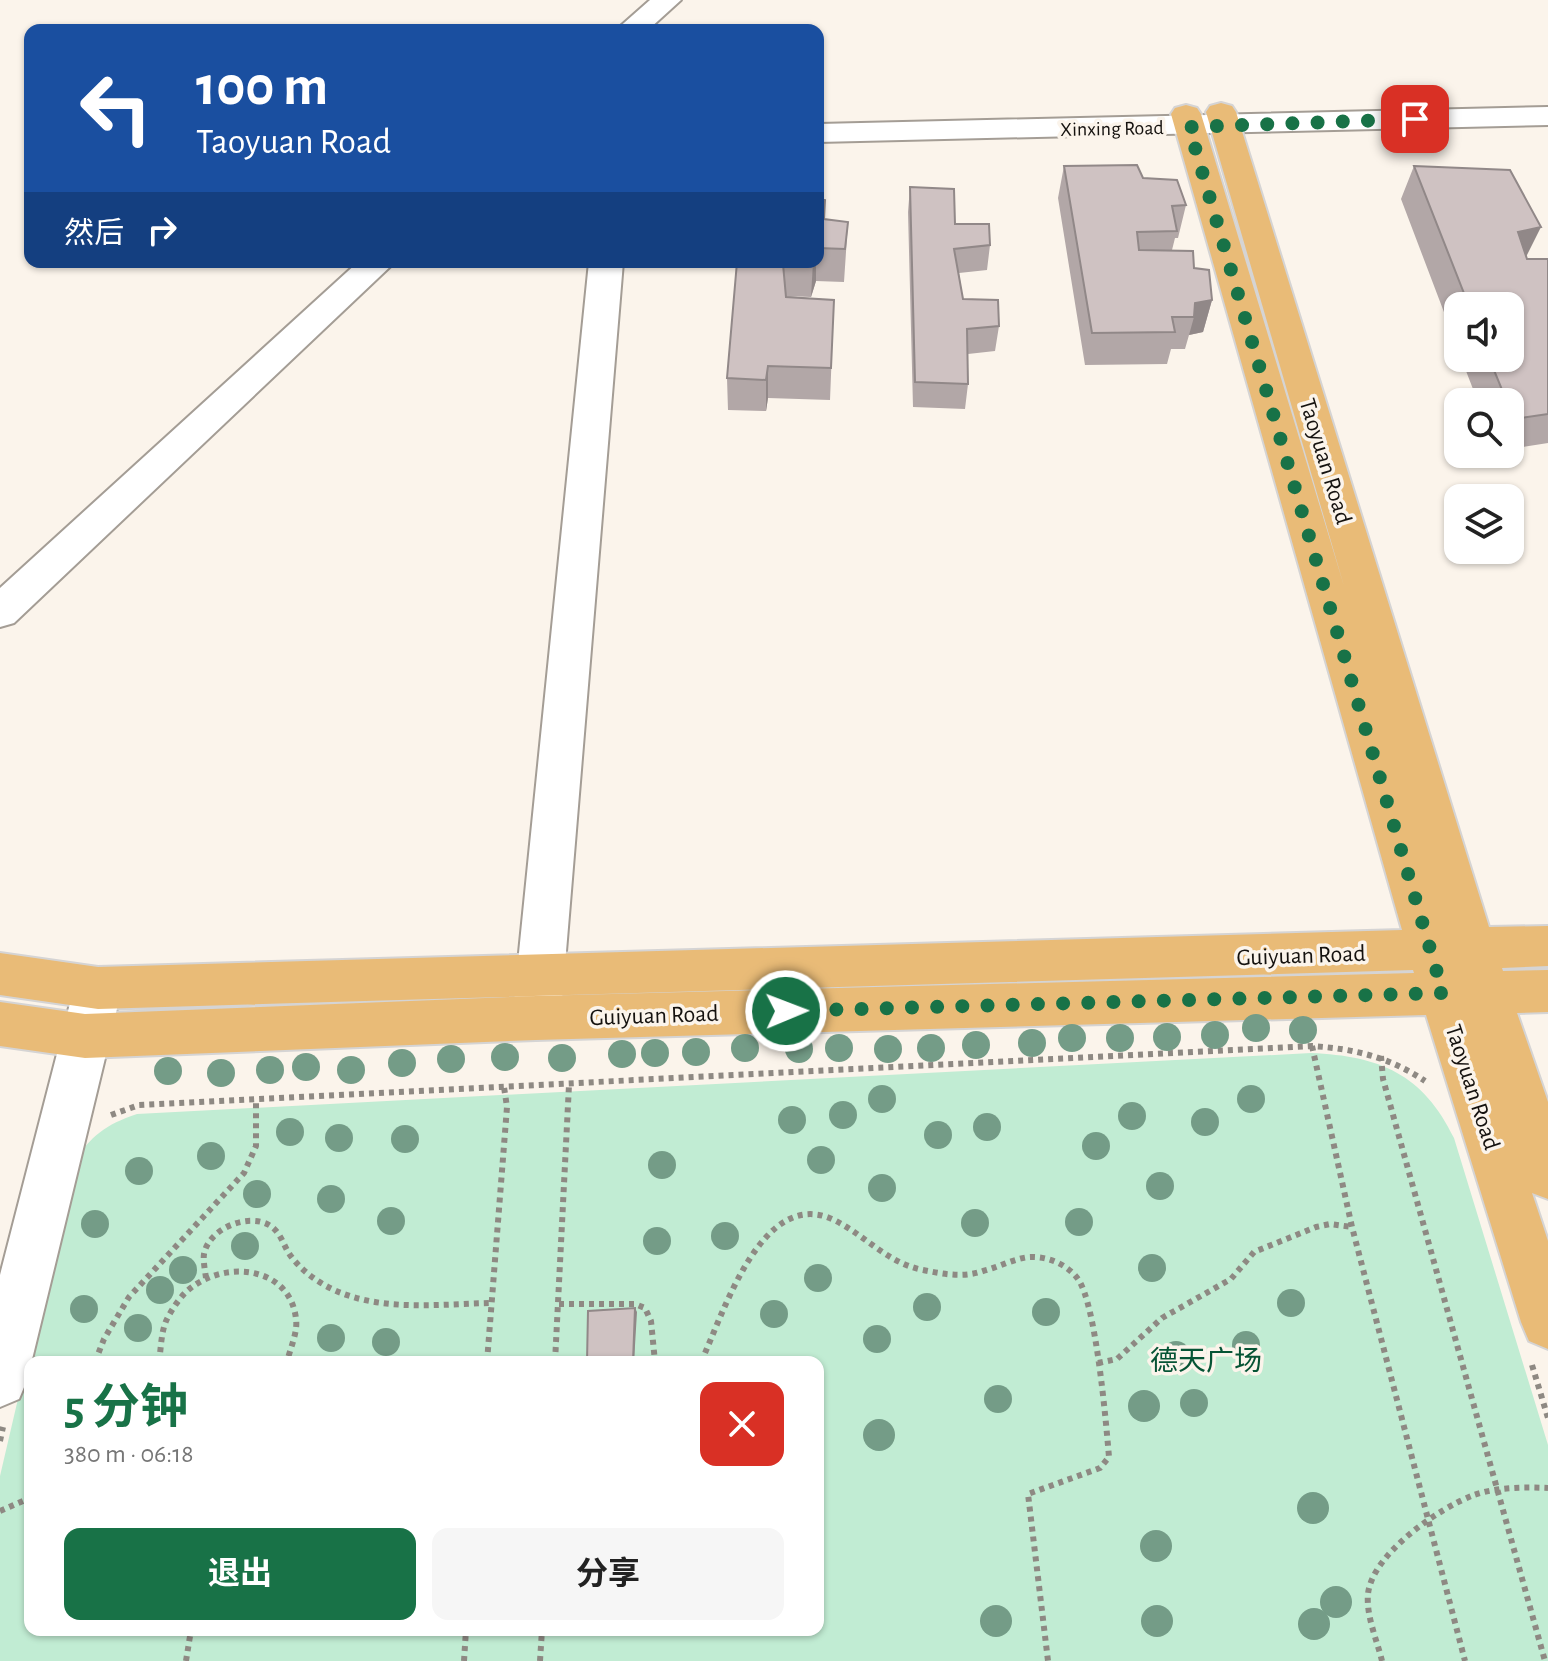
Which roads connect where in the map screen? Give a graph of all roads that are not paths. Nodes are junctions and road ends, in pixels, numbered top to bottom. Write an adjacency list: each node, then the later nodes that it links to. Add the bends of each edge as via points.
1 (667, 0): 2 (street)
2 (637, 24)
3 (1548, 107): 5 (street, Xinxing Road)
4 (1548, 116): 5 (street, Xinxing Road)
5 (1205, 119): 6 (street, Xinxing Road); 11 (main road, Taoyuan Road)
6 (824, 126)
7 (372, 268): 9 (street)
8 (605, 268): 15 (street)
9 (0, 612)
10 (1548, 946): 11 (main road, Guiyuan Road)
11 (1458, 971): 14 (main road, Guiyuan Road); 15 (main road, Guiyuan Road); 18 (main road, Taoyuan Road); 19 (main road, Taoyuan Road)
12 (0, 974): 13 (main road, Guiyuan Road)
13 (98, 988): 15 (main road, Guiyuan Road); 17 (street)
14 (1548, 991)
15 (538, 997): 17 (main road, Guiyuan Road)
16 (0, 1024): 17 (main road, Guiyuan Road)
17 (85, 1036): 20 (street)
18 (1548, 1175)
19 (1548, 1322)
20 (3, 1397)

